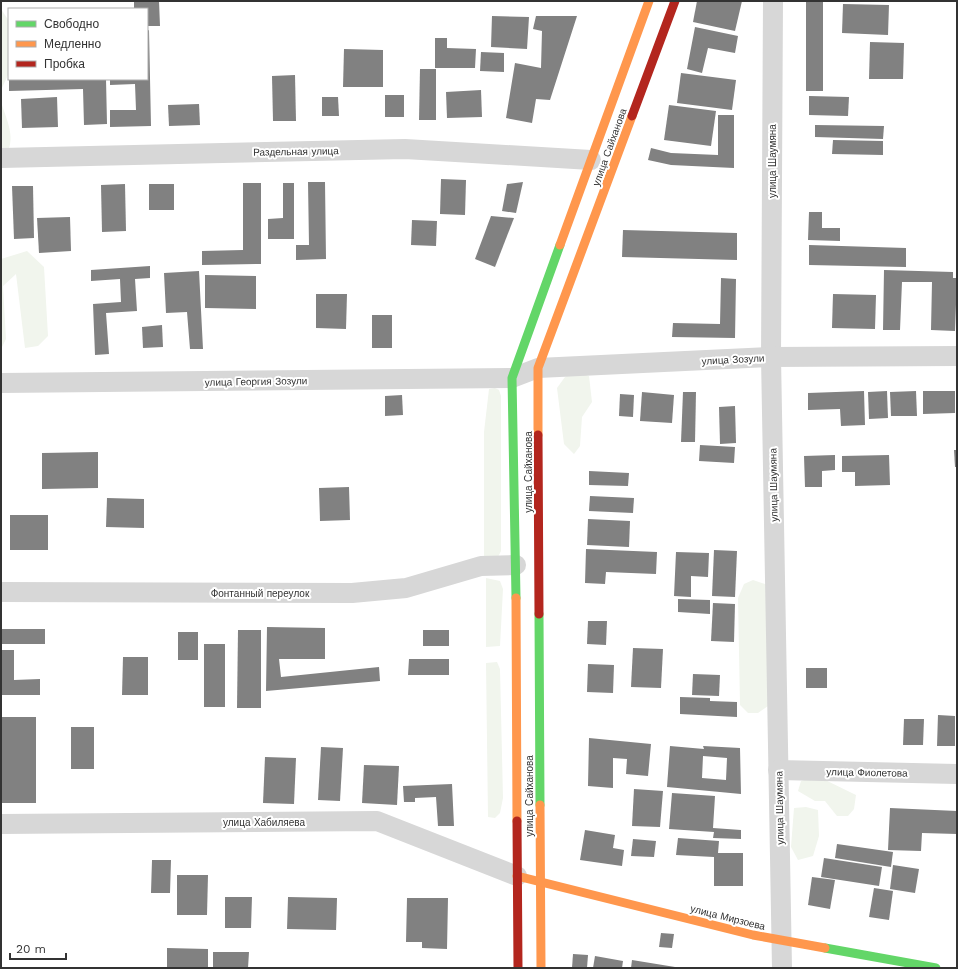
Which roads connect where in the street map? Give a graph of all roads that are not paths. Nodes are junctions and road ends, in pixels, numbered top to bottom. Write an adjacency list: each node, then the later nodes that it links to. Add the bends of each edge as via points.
1 (649, 1): 5 (main road, улица Сайханова)
2 (675, 1): 8 (main road, улица Сайханова)
3 (773, 1): 7 (street, улица Шаумяна)
4 (1, 158): 5 (street, Раздельная улица, via 405,148)
5 (591, 160): 9 (main road, улица Сайханова)
6 (957, 356): 7 (street, улица Зозули)
7 (771, 357): 8 (street, улица Зозули); 13 (street, улица Шаумяна)
8 (538, 368): 9 (street, улица Зозули); 17 (main road, улица Сайханова)
9 (512, 378): 10 (street, улица Георгия Зозули); 11 (main road, улица Сайханова)
10 (1, 383)
11 (516, 564): 12 (street, Фонтанный переулок, via 480,566 406,588 352,593); 16 (main road, улица Сайханова)
12 (1, 592)
13 (778, 770): 14 (street, улица Фиолетова); 18 (street, улица Шаумяна)
14 (957, 774)
15 (1, 824): 16 (street, улица Хабиляева, via 377,821)
16 (516, 876): 17 (main road, улица Мирзоева); 19 (main road, улица Сайханова)
17 (541, 881): 18 (main road, улица Мирзоева); 20 (main road, улица Сайханова)
18 (782, 941): 21 (street, улица Шаумяна); 22 (main road, улица Мирзоева)
19 (518, 968)
20 (541, 968)
21 (782, 968)
22 (936, 968)

